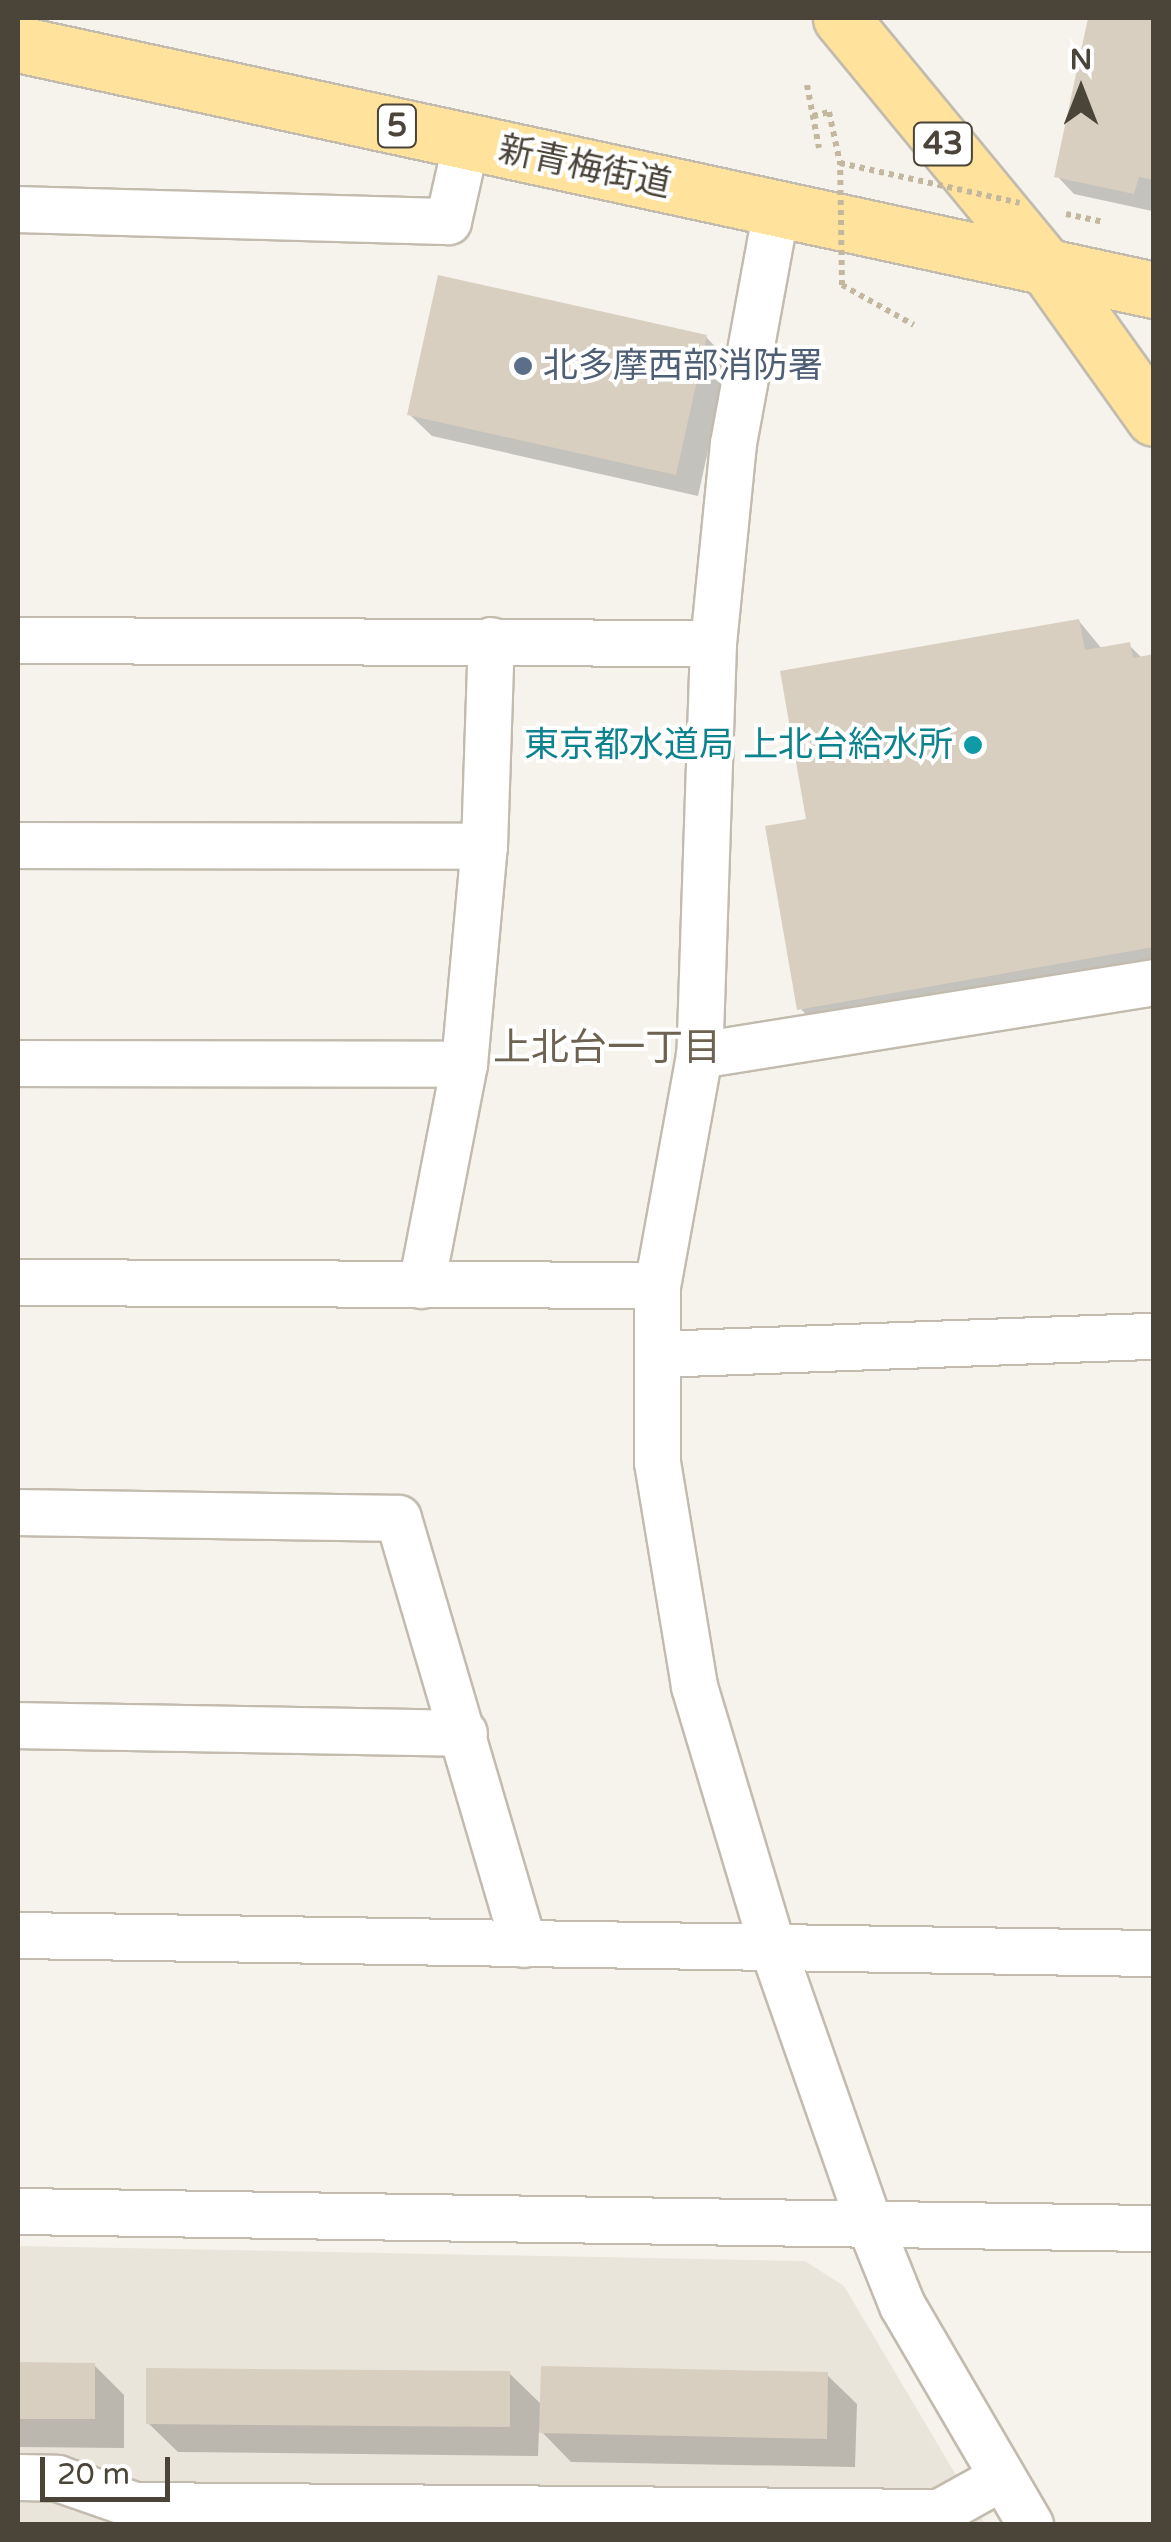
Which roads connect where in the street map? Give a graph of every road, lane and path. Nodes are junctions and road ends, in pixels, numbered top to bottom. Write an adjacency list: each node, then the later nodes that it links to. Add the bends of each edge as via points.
1 (842, 18): 11 (main road, 43)
2 (18, 44): 5 (main road, 新青梅街道 / 5)
3 (807, 85): 4 (path)
4 (813, 116): 6 (path); 7 (path, via 830,112)
5 (466, 142): 9 (street, via 448,221); 10 (main road, 新青梅街道 / 5)
6 (819, 148)
7 (840, 163): 8 (path, bridge); 13 (path, bridge, via 842,285)
8 (1020, 203)
9 (18, 209)
10 (776, 209): 11 (main road, 新青梅街道 / 5); 17 (street, via 733,443)
11 (1048, 268): 12 (main road, 新青梅街道 / 5); 14 (main road, 43)
12 (1154, 290)
13 (914, 325)
14 (1153, 415)
15 (18, 640): 16 (street)
16 (491, 640): 17 (street); 19 (street)
17 (713, 643): 21 (street)
18 (18, 846): 19 (street)
19 (484, 846): 23 (street)
20 (1154, 982): 21 (street)
21 (699, 1055): 26 (street)
22 (18, 1063): 23 (street)
23 (464, 1064): 25 (street)
24 (18, 1282): 25 (street)
25 (421, 1285): 26 (street)
26 (656, 1285): 28 (street)
27 (1154, 1336): 28 (street)
28 (656, 1354): 34 (street, via 656,1462 694,1686)
29 (18, 1512): 31 (street, via 398,1518)
30 (18, 1724): 31 (street)
31 (464, 1733): 33 (street)
32 (18, 1935): 33 (street)
33 (523, 1944): 34 (street)
34 (772, 1949): 35 (street); 37 (street)
35 (1154, 1953)
36 (18, 2210): 37 (street)
37 (868, 2223): 38 (street); 40 (street, via 902,2305)
38 (1154, 2228)
39 (18, 2477): 41 (street, via 57,2478)
40 (1002, 2477): 41 (street, via 939,2512); 42 (street)
41 (135, 2515)
42 (1030, 2524)

